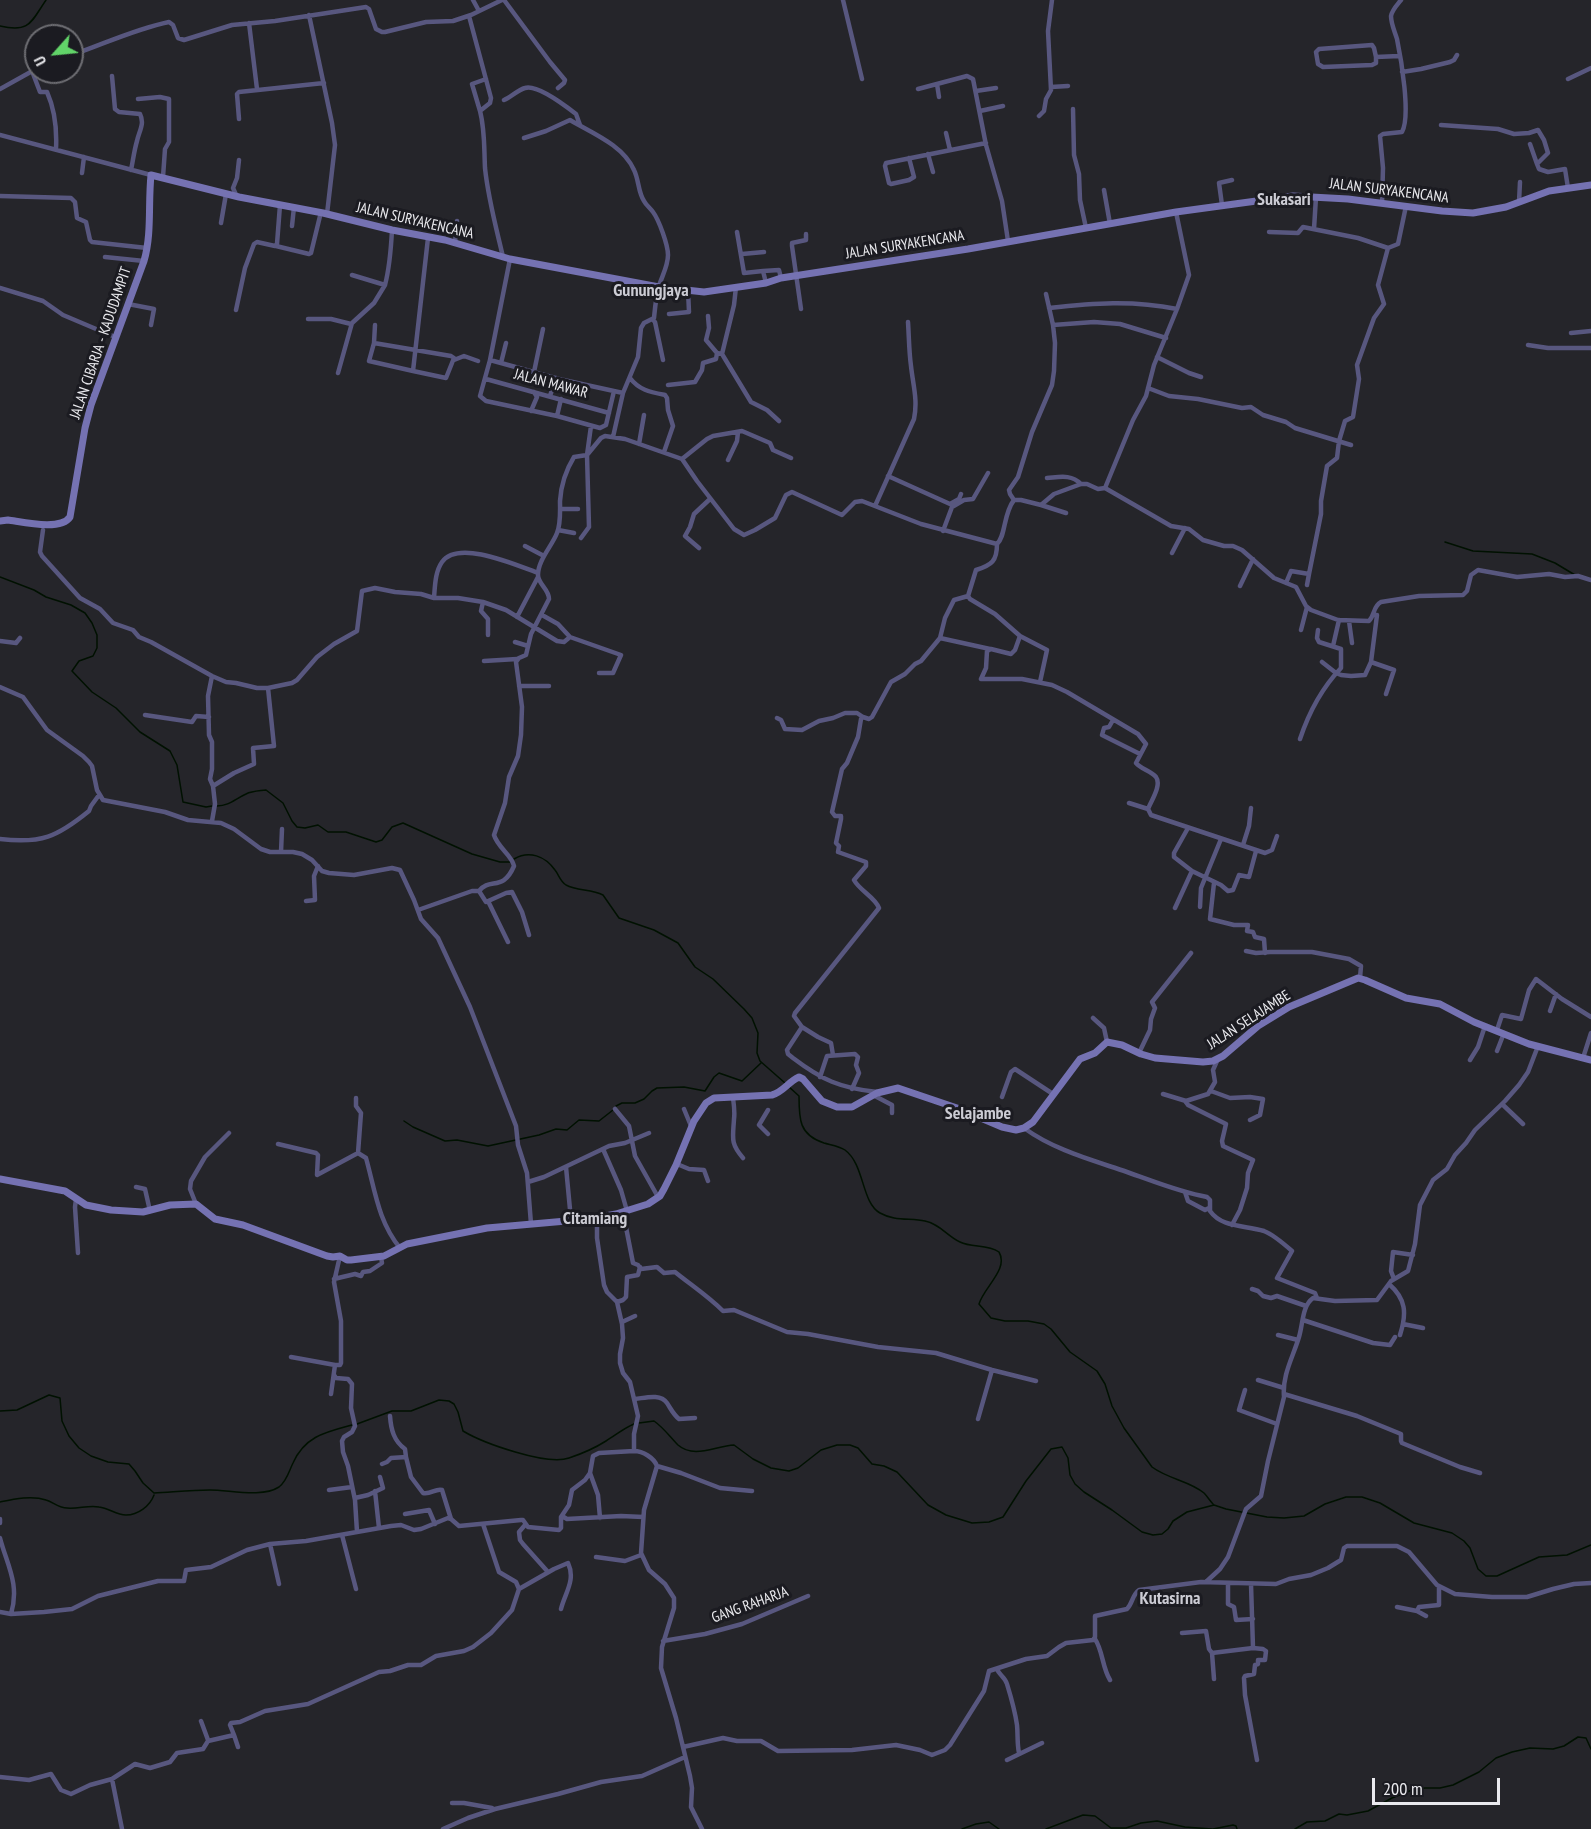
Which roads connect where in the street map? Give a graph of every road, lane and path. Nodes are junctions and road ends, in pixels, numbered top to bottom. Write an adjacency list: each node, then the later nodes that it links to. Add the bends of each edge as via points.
1 (473, 0): 8 (street)
2 (503, 0): 8 (street); 29 (street, via 565,80)
3 (843, 0): 22 (street)
4 (1052, 0): 27 (street, via 1048,31)
5 (1401, 0): 14 (street, via 1391,16)
6 (360, 1): 7 (street)
7 (361, 7): 9 (street); 10 (street, via 368,8 374,25 382,32)
8 (480, 11): 10 (street)
9 (309, 15): 11 (street); 23 (street)
10 (469, 16): 20 (street)
11 (249, 23): 12 (street, via 182,40 169,22); 31 (street)
12 (84, 50)
13 (1457, 55): 17 (street, via 1450,62)
14 (1399, 56): 15 (street); 17 (street)
15 (1376, 57): 15 (street, via 1372,45 1316,52 1318,64 1323,67 1372,65)
16 (1591, 68): 21 (street)
17 (1402, 72): 72 (street, via 1404,129 1399,134 1380,136)
18 (24, 75): 28 (street)
19 (112, 76): 57 (street, via 115,109 140,114 142,120)
20 (486, 79): 39 (street, via 491,101); 39 (street, via 472,83)
21 (1568, 79)
22 (862, 80)
23 (324, 83): 31 (street); 78 (street, via 335,145)
24 (38, 84): 50 (street, via 40,93 47,92 53,107)
25 (937, 84): 32 (street); 33 (street, via 971,76); 34 (street)
26 (1068, 86): 27 (street)
27 (1051, 87): 41 (street)
28 (0, 88)
29 (558, 88)
30 (996, 88): 33 (street)
31 (257, 89): 42 (street, via 237,93)
32 (918, 90)
33 (976, 91): 40 (street)
34 (939, 97)
35 (138, 99): 61 (street, via 169,99 169,142)
36 (504, 100): 43 (street, via 531,88 576,114)
37 (1003, 106): 40 (street)
38 (1073, 110): 83 (street, via 1074,154)
39 (480, 111): 98 (street, via 488,186)
40 (980, 111): 48 (street)
41 (1039, 116)
42 (239, 119)
43 (580, 125): 47 (street, via 570,120); 106 (street, via 624,155 635,171 642,198 654,214 667,246 666,267)
44 (1441, 125): 56 (street, via 1498,129 1514,134 1538,130 1548,153)
45 (946, 133): 51 (street)
46 (0, 135): 50 (street)
47 (524, 138)
48 (986, 143): 51 (street); 90 (street)
49 (1530, 144): 56 (street)
50 (56, 149): 53 (street)
51 (950, 150): 52 (street)
52 (928, 154): 54 (street); 58 (street)
53 (84, 157): 57 (street); 59 (street)
54 (909, 158): 54 (street, via 914,177 889,183 885,164)
55 (238, 160): 70 (street, via 233,188)
56 (1537, 164): 65 (street, via 1545,171 1565,168)
57 (131, 170): 60 (street)
58 (933, 172)
59 (82, 173)
60 (151, 176): 61 (street, JALAN SURYAKENCANA); 93 (street, JALAN CIBARJA - KADUDAMPIT)
61 (163, 177): 67 (street, JALAN SURYAKENCANA)
62 (1232, 180): 74 (street, via 1219,183)
63 (1520, 182): 71 (street)
64 (1591, 185): 65 (street, JALAN SURYAKENCANA)
65 (1568, 188): 71 (street, JALAN SURYAKENCANA)
66 (1104, 190): 81 (street)
67 (226, 194): 70 (street, JALAN SURYAKENCANA); 80 (street)
68 (0, 196): 93 (street, via 71,198 76,218 86,222 92,242)
69 (1316, 196): 72 (street, JALAN SURYAKENCANA); 74 (street, JALAN SURYAKENCANA); 84 (street)
70 (237, 197): 73 (street, JALAN SURYAKENCANA)
71 (1519, 202): 75 (street, JALAN SURYAKENCANA, via 1473,213)
72 (1382, 204): 75 (street, JALAN SURYAKENCANA)
73 (280, 205): 76 (street, JALAN SURYAKENCANA); 92 (street)
74 (1222, 205): 77 (street, JALAN SURYAKENCANA)
75 (1406, 206): 94 (street, via 1398,244)
76 (294, 207): 78 (street, JALAN SURYAKENCANA); 82 (street)
77 (1176, 212): 81 (street, JALAN SURYAKENCANA); 114 (street, via 1189,272)
78 (324, 213): 85 (street, JALAN SURYAKENCANA); 92 (street, via 311,253)
79 (457, 221): 91 (street)
80 (221, 224)
81 (1110, 224): 83 (street, JALAN SURYAKENCANA)
82 (292, 226)
83 (1086, 228): 90 (street, JALAN SURYAKENCANA)
84 (1314, 229): 86 (street, via 1303,227 1295,233); 94 (street)
85 (392, 230): 89 (street, JALAN SURYAKENCANA); 105 (street)
86 (1269, 231)
87 (737, 232): 96 (street)
88 (806, 234): 102 (street, via 806,240 792,243)
89 (428, 238): 91 (street, JALAN SURYAKENCANA); 134 (street)
90 (1008, 241): 102 (street, JALAN SURYAKENCANA)
91 (455, 243): 98 (street, JALAN SURYAKENCANA)
92 (276, 246): 115 (street, via 254,244)
93 (148, 248): 99 (street, JALAN CIBARJA - KADUDAMPIT)
94 (1388, 248): 164 (street, via 1378,285 1384,304 1374,318 1357,364 1359,380 1353,417 1345,421)
95 (764, 252): 96 (street)
96 (742, 254): 100 (street, via 744,273)
97 (105, 257): 99 (street)
98 (507, 258): 106 (street, JALAN SURYAKENCANA); 139 (street)
99 (144, 261): 111 (street, JALAN CIBARJA - KADUDAMPIT)
100 (763, 271): 103 (street, via 779,270); 104 (street)
101 (352, 275): 105 (street)
102 (796, 276): 103 (street, JALAN SURYAKENCANA); 113 (street)
103 (782, 278): 104 (street, JALAN SURYAKENCANA)
104 (766, 283): 107 (street, JALAN SURYAKENCANA)
105 (385, 285): 121 (street, via 376,300)
106 (659, 286): 109 (street, JALAN SURYAKENCANA); 119 (street)
107 (736, 287): 109 (street, JALAN SURYAKENCANA); 135 (street)
108 (0, 288): 128 (street, via 43,301 57,312)
109 (688, 290): 116 (street, via 689,312)
110 (1046, 294): 112 (street)
111 (128, 304): 122 (street, via 154,309); 128 (street, JALAN CIBARJA - KADUDAMPIT)
112 (1049, 308): 114 (street, via 1124,302); 124 (street)
113 (801, 309)
114 (1177, 309): 129 (street)
115 (236, 310)
116 (669, 314)
117 (708, 316): 135 (street, via 706,340)
118 (308, 319): 121 (street)
119 (653, 320): 140 (street); 147 (street, via 641,328 638,357)
120 (908, 322): 173 (street, via 916,412)
121 (352, 323): 144 (street)
122 (151, 325)
123 (375, 325): 130 (street)
124 (1053, 325): 129 (street, via 1120,324); 179 (street, via 1052,385 1018,477 1009,490)
125 (543, 329): 143 (street)
126 (1591, 330): 127 (street)
127 (1571, 333)
128 (115, 337): 185 (street, JALAN CIBARJA - KADUDAMPIT, via 85,428 67,521 49,525)
129 (1166, 338): 136 (street)
130 (374, 343): 134 (street); 142 (street, via 369,361)
131 (506, 343): 141 (street)
132 (1528, 345): 133 (street)
133 (1590, 346)
134 (415, 351): 137 (street, via 451,356); 142 (street)
135 (719, 354): 149 (street, via 703,363 695,382); 160 (street, via 751,402)
136 (1157, 357): 145 (street); 150 (street)
137 (454, 360): 138 (street, via 465,356); 142 (street, via 447,378)
138 (478, 360)
139 (490, 360): 141 (street); 148 (street)
140 (663, 360)
141 (501, 363): 143 (street)
142 (413, 371)
143 (534, 372): 146 (street)
144 (338, 373)
145 (1201, 377)
146 (556, 378): 151 (street); 154 (street)
147 (630, 378): 153 (street); 167 (street, via 642,389 667,398 673,426)
148 (486, 379): 152 (street, JALAN MAWAR); 156 (street, via 480,396 484,400)
149 (668, 385)
150 (1148, 388): 164 (street, via 1169,396 1251,407 1293,427); 176 (street)
151 (614, 391): 153 (street); 157 (street)
152 (534, 392): 154 (street, JALAN MAWAR); 156 (street, via 537,397)
153 (623, 393): 163 (street)
154 (550, 396): 155 (street, JALAN MAWAR)
155 (561, 399): 157 (street, JALAN MAWAR); 159 (street)
156 (531, 411): 159 (street)
157 (609, 413): 161 (street, via 605,426)
158 (644, 415): 165 (street)
159 (556, 416): 161 (street)
160 (779, 421)
161 (591, 426): 168 (street)
162 (738, 432): 169 (street, via 754,435); 170 (street, via 710,437); 171 (street)
163 (613, 437): 165 (street); 168 (street, via 601,438)
164 (1339, 441): 166 (street); 198 (street, via 1337,458 1327,466)
165 (639, 444): 167 (street)
166 (1351, 444)
167 (664, 452): 170 (street)
168 (587, 455): 182 (street, via 576,455 569,465); 191 (street, via 589,527)
169 (791, 458)
170 (682, 459): 178 (street)
171 (728, 460)
172 (988, 473): 189 (street, via 973,499 952,507)
173 (888, 477): 177 (street, via 950,504); 181 (street)
174 (1047, 478): 175 (street, via 1066,477)
175 (1081, 484): 176 (street); 180 (street, via 1054,494)
176 (1105, 488): 186 (street, via 1171,526)
177 (961, 494)
178 (710, 499): 181 (street, via 734,529 744,535 775,518 790,492 842,515 858,501); 194 (street, via 694,514 682,535)
179 (1014, 500): 180 (street); 192 (street)
180 (1041, 505): 184 (street)
181 (875, 506): 189 (street)
182 (560, 509): 183 (street); 188 (street)
183 (578, 509)
184 (1066, 513)
185 (0, 521)
186 (1185, 528): 195 (street); 197 (street, via 1205,541 1237,547)
187 (43, 530): 233 (street, via 42,556 80,598 100,609 113,623 133,630 139,637)
188 (558, 530): 190 (street); 196 (street)
189 (943, 531): 192 (street)
190 (574, 533)
191 (581, 538)
192 (997, 544): 204 (street, via 990,566 976,570)
193 (525, 546): 196 (street)
194 (699, 548)
195 (1172, 553)
196 (544, 556): 199 (street)
197 (1253, 559): 201 (street, via 1274,578); 203 (street)
198 (1309, 574): 201 (street, via 1290,571); 202 (street)
199 (538, 575): 205 (street, via 489,556 458,552 447,556 439,568); 208 (street, via 549,594); 210 (street)
200 (1591, 580): 209 (street, via 1549,574 1516,577 1478,570 1471,575 1463,595 1381,602 1376,605)
201 (1286, 583): 207 (street, via 1296,587)
202 (1307, 585)
203 (1240, 586)
204 (968, 596): 217 (street); 220 (street, via 954,600)
205 (434, 598): 206 (street); 238 (street, via 375,588 362,590 355,633 317,657 297,680)
206 (483, 602): 210 (street); 216 (street, via 481,611 488,619)
207 (1307, 607): 211 (street); 214 (street)
208 (542, 615): 213 (street); 219 (street, via 558,624)
209 (1375, 615): 212 (street, via 1368,621); 230 (street)
210 (517, 617): 213 (street)
211 (1339, 620): 212 (street); 225 (street)
212 (1349, 621): 223 (street)
213 (534, 628): 219 (street, via 559,642); 224 (street)
214 (1301, 630)
215 (1318, 630): 225 (street, via 1319,642)
216 (488, 635)
217 (1020, 636): 226 (street, via 1011,654); 234 (street, via 1047,650)
218 (20, 638): 221 (street, via 16,643)
219 (570, 638): 231 (street, via 621,655 613,673)
220 (940, 638): 226 (street); 242 (street, via 921,661 891,682 872,717)
221 (0, 641)
222 (515, 642): 224 (street)
223 (1352, 643)
224 (528, 646): 227 (street, via 526,657)
225 (1333, 646): 232 (street, via 1342,651 1341,668)
226 (991, 649): 234 (street, via 981,679)
227 (517, 659): 228 (street); 235 (street)
228 (484, 661)
229 (1322, 662): 232 (street)
230 (1371, 662): 232 (street, via 1363,675); 239 (street, via 1394,670)
231 (598, 673)
232 (1336, 673): 245 (street, via 1306,718)
233 (212, 676): 238 (street); 241 (street)
234 (1040, 682): 244 (street, via 1067,692)
235 (519, 686): 236 (street); 265 (street, via 520,745 494,835 514,866 506,879)
236 (549, 686)
237 (0, 687): 248 (street, via 23,697 48,729 89,762)
238 (268, 688): 247 (street, via 274,746 253,748 254,764)
239 (1386, 694)
240 (145, 715): 241 (street, via 192,722 195,716)
241 (209, 717): 247 (street)
242 (862, 717): 243 (street, via 845,713 807,728 789,730); 282 (street, via 858,737 842,769 832,814 842,819 836,839 838,852 866,862 854,880 879,908 795,1013)
243 (777, 718)
244 (1113, 720): 246 (street, via 1144,740); 246 (street, via 1102,735)
245 (1300, 739)
246 (1140, 754): 251 (street, via 1136,763 1158,782)
247 (213, 786): 252 (street)
248 (99, 795): 252 (street, via 114,803 188,820); 256 (street, via 90,811 48,838)
249 (1129, 803): 251 (street)
250 (1251, 808): 258 (street)
251 (1148, 809): 253 (street, via 1151,815)
252 (212, 821): 260 (street, via 231,827 261,849)
253 (1188, 828): 257 (street); 262 (street, via 1173,855)
254 (282, 829): 260 (street)
255 (1276, 836): 259 (street, via 1270,851)
256 (0, 839)
257 (1221, 839): 258 (street); 263 (street)
258 (1243, 845): 259 (street)
259 (1256, 851): 264 (street, via 1249,877 1239,875 1233,890)
260 (281, 852): 261 (street, via 302,854)
261 (318, 866): 266 (street, via 314,876 315,900); 270 (street, via 325,872 348,875 398,868)
262 (1192, 871): 263 (street); 269 (street)
263 (1206, 878): 264 (street); 268 (street)
264 (1215, 883): 274 (street, via 1210,919 1248,925 1247,931 1264,939)
265 (478, 891): 267 (street); 270 (street)
266 (306, 901)
267 (488, 901): 271 (street, via 512,892); 272 (street)
268 (1200, 907)
269 (1175, 908)
270 (418, 910): 325 (street, via 438,938 470,1007 516,1126)
271 (529, 935)
272 (508, 942)
273 (1246, 951): 274 (street)
274 (1265, 952): 276 (street, via 1305,951 1349,959 1361,965)
275 (1191, 953): 288 (street, via 1152,1002 1155,1008 1150,1030)
276 (1360, 978): 281 (street, via 1406,998 1440,1004); 291 (street, JALAN SELAJAMBE, via 1289,1007)
277 (1556, 994): 278 (street); 279 (street); 283 (street, via 1535,979 1521,1019 1502,1015)
278 (1550, 1011)
279 (1591, 1017)
280 (1093, 1018): 285 (street, via 1104,1028)
281 (1485, 1026): 283 (street); 292 (street)
282 (802, 1027): 289 (street, via 831,1043); 294 (street, via 786,1051)
283 (1501, 1032): 286 (street); 287 (street)
284 (1591, 1033): 290 (street)
285 (1107, 1042): 288 (street, JALAN SELAJAMBE); 298 (street, via 1080,1059)
286 (1538, 1046): 290 (street); 304 (street, via 1528,1072)
287 (1497, 1050)
288 (1139, 1053): 291 (street, JALAN SELAJAMBE, via 1199,1062)
289 (833, 1055): 294 (street, via 826,1057); 295 (street, via 858,1057 859,1072)
290 (1582, 1058): 293 (street)
291 (1218, 1059): 296 (street)
292 (1470, 1060)
293 (1591, 1060)
294 (820, 1077): 295 (street)
295 (852, 1089): 297 (street)
296 (1211, 1091): 303 (street); 309 (street, via 1230,1098 1263,1099 1260,1115)
297 (876, 1094): 302 (street, via 854,1106 837,1107 819,1099 802,1078 797,1078 772,1095); 308 (street, via 892,1105); 312 (street, via 903,1089 1007,1129)
298 (1053, 1094): 300 (street, via 1015,1069); 312 (street)
299 (1163, 1094): 303 (street)
300 (1002, 1097)
301 (356, 1098): 319 (street, via 362,1113)
302 (733, 1098): 311 (street, via 711,1100); 320 (street, via 732,1138)
303 (1185, 1101): 337 (street, via 1226,1124 1223,1146 1253,1160 1240,1210)
304 (1502, 1104): 310 (street); 340 (street, via 1433,1180 1420,1205)
305 (615, 1109): 316 (street, via 629,1126)
306 (684, 1109): 311 (street)
307 (768, 1110): 315 (street, via 759,1125)
308 (892, 1113)
309 (1250, 1120)
310 (1523, 1124)
311 (692, 1126): 321 (street)
312 (1024, 1128): 327 (street, via 1083,1157)
313 (229, 1133): 330 (street, via 204,1156 190,1184)
314 (649, 1133): 316 (street)
315 (768, 1134)
316 (633, 1139): 318 (street); 328 (street, via 635,1156)
317 (279, 1144): 319 (street, via 316,1153 317,1175)
318 (603, 1149): 322 (street); 333 (street, via 621,1190)
319 (358, 1153): 338 (street, via 366,1158 376,1202)
320 (743, 1158)
321 (677, 1164): 324 (street, via 704,1170); 328 (street)
322 (566, 1167): 325 (street); 335 (street)
323 (0, 1179): 329 (street, via 64,1191)
324 (708, 1181)
325 (528, 1182): 336 (street)
326 (136, 1187): 332 (street, via 145,1190)
327 (1185, 1192): 331 (street, via 1188,1201 1205,1210); 331 (street, via 1209,1198)
328 (658, 1197): 333 (street)
329 (76, 1199): 332 (street, via 96,1208); 339 (street)
330 (196, 1204): 332 (street); 341 (street, via 215,1219 243,1225 327,1256)
331 (1209, 1208): 337 (street, via 1218,1220)
332 (150, 1211)
333 (625, 1212): 334 (street); 343 (street, via 632,1260)
334 (597, 1217): 335 (street); 349 (street, via 604,1285)
335 (571, 1220): 336 (street)
336 (531, 1224): 338 (street, via 487,1228)
337 (1232, 1225): 348 (street, via 1262,1231 1290,1249 1292,1252 1277,1278 1315,1293)
338 (400, 1248): 342 (street)
339 (78, 1253)
340 (1413, 1254): 345 (street, via 1408,1271); 345 (street, via 1393,1252)
341 (340, 1256): 342 (street, via 351,1260); 344 (street)
342 (381, 1257): 344 (street, via 382,1263 361,1276)
343 (640, 1267): 349 (street, via 638,1275 626,1279 626,1298); 360 (street, via 675,1272 723,1311 734,1310 787,1332 936,1353)
344 (334, 1279): 359 (street, via 342,1350 341,1364)
345 (1394, 1279): 346 (street)
346 (1389, 1284): 348 (street, via 1375,1300); 354 (street, via 1402,1297)
347 (1252, 1289): 350 (street, via 1263,1296 1277,1296)
348 (1317, 1298): 350 (street)
349 (617, 1302): 353 (street)
350 (1306, 1306): 352 (street)
351 (635, 1316): 353 (street)
352 (1303, 1320): 354 (street, via 1390,1345); 357 (street)
353 (622, 1322): 367 (street, via 620,1363)
354 (1403, 1323): 355 (street)
355 (1423, 1328)
356 (1278, 1335): 357 (street)
357 (1298, 1340): 365 (street)
358 (291, 1357): 359 (street)
359 (335, 1365): 361 (street)
360 (992, 1370): 363 (street); 370 (street)
361 (334, 1375): 366 (street); 379 (street, via 348,1378 352,1384 355,1426 344,1437 342,1446)
362 (1258, 1380): 365 (street)
363 (1036, 1381)
364 (1245, 1390): 371 (street, via 1239,1410)
365 (1284, 1391): 371 (street); 377 (street, via 1363,1418 1401,1434 1402,1443)
366 (330, 1394)
367 (635, 1399): 369 (street, via 660,1397 679,1419); 372 (street, via 638,1416)
368 (390, 1416): 373 (street, via 394,1436 405,1449)
369 (695, 1418)
370 (978, 1419)
371 (1277, 1424): 400 (street, via 1262,1493 1246,1509 1228,1557)
372 (634, 1451): 375 (street, via 642,1452); 376 (street, via 595,1455)
373 (406, 1457): 374 (street, via 391,1458); 388 (street, via 411,1477 423,1493 442,1490)
374 (382, 1464)
375 (657, 1466): 382 (street, via 720,1488); 386 (street)
376 (590, 1473): 385 (street, via 574,1488); 387 (street, via 598,1495)
377 (1480, 1473)
378 (380, 1477): 381 (street, via 383,1488)
379 (352, 1487): 380 (street); 383 (street)
380 (329, 1490)
381 (375, 1491): 383 (street); 392 (street)
382 (752, 1491)
383 (355, 1498): 393 (street)
384 (405, 1514): 389 (street, via 429,1510)
385 (562, 1516): 387 (street); 391 (street, via 559,1530 530,1528)
386 (643, 1517): 387 (street); 397 (street)
387 (600, 1518)
388 (451, 1520): 389 (street); 390 (street, via 459,1526)
389 (435, 1524): 392 (street, via 414,1530 401,1525)
390 (483, 1524): 391 (street, via 521,1520); 407 (street, via 499,1572 516,1582)
391 (525, 1524): 399 (street, via 519,1533 520,1540)
392 (379, 1528): 393 (street)
393 (357, 1532): 394 (street)
394 (342, 1535): 396 (street); 406 (street)
395 (0, 1538): 413 (street, via 14,1576)
396 (270, 1544): 403 (street); 413 (street, via 211,1567 186,1570 184,1581 158,1581 98,1596 72,1609)
397 (641, 1555): 398 (street, via 625,1561); 418 (street, via 674,1598)
398 (597, 1557)
399 (548, 1572): 407 (street); 410 (street, via 565,1563 570,1565 570,1591)
400 (1207, 1582): 401 (street); 417 (street, via 1139,1590 1127,1609 1095,1616)
401 (1228, 1583): 404 (street); 415 (street, via 1228,1604 1234,1607 1236,1620)
402 (1591, 1583): 405 (street, via 1522,1597 1460,1595)
403 (279, 1584)
404 (1251, 1584): 405 (street, via 1273,1584 1311,1575 1339,1562 1347,1545 1397,1546 1409,1552); 415 (street)
405 (1439, 1588): 411 (street, via 1439,1605 1418,1607)
406 (356, 1589)
407 (519, 1589): 425 (street, via 508,1615 469,1650 436,1656 421,1665 376,1673 308,1704 260,1713 231,1724)
408 (808, 1596): 418 (street, GANG RAHARJA, via 742,1624)
409 (1397, 1607): 411 (street)
410 (561, 1609)
411 (1417, 1611): 414 (street)
412 (0, 1612): 413 (street)
413 (11, 1614)
414 (1426, 1616)
415 (1253, 1619): 419 (street)
416 (1182, 1633): 420 (street, via 1206,1631)
417 (1095, 1638): 421 (street, via 1066,1643 1047,1656); 423 (street)
418 (663, 1641): 429 (street, via 661,1668)
419 (1253, 1648): 420 (street); 433 (street, via 1266,1652 1265,1660 1258,1660 1255,1665 1254,1674 1244,1678)
420 (1212, 1653): 422 (street)
421 (997, 1669): 429 (street, via 988,1673 984,1691 950,1745 934,1755 893,1745 852,1750 778,1750 761,1741 723,1738); 430 (street, via 1007,1682 1016,1715)
422 (1214, 1679)
423 (1110, 1680)
424 (201, 1721): 426 (street)
425 (234, 1735): 426 (street); 428 (street)
426 (208, 1740): 435 (street, via 203,1749 177,1753 170,1762 150,1768 135,1764)
427 (1042, 1743): 430 (street)
428 (238, 1747)
429 (683, 1747): 431 (street)
430 (1019, 1753): 432 (street)
431 (685, 1757): 437 (street, via 642,1776 601,1782); 440 (street, via 691,1783 690,1804)
432 (1006, 1760)
433 (1257, 1760)
434 (0, 1776): 435 (street, via 30,1780 51,1774 59,1788 70,1794)
435 (112, 1779): 438 (street)
436 (452, 1803): 437 (street)
437 (495, 1809): 439 (street)
438 (122, 1829)
439 (443, 1829)
440 (702, 1829)

